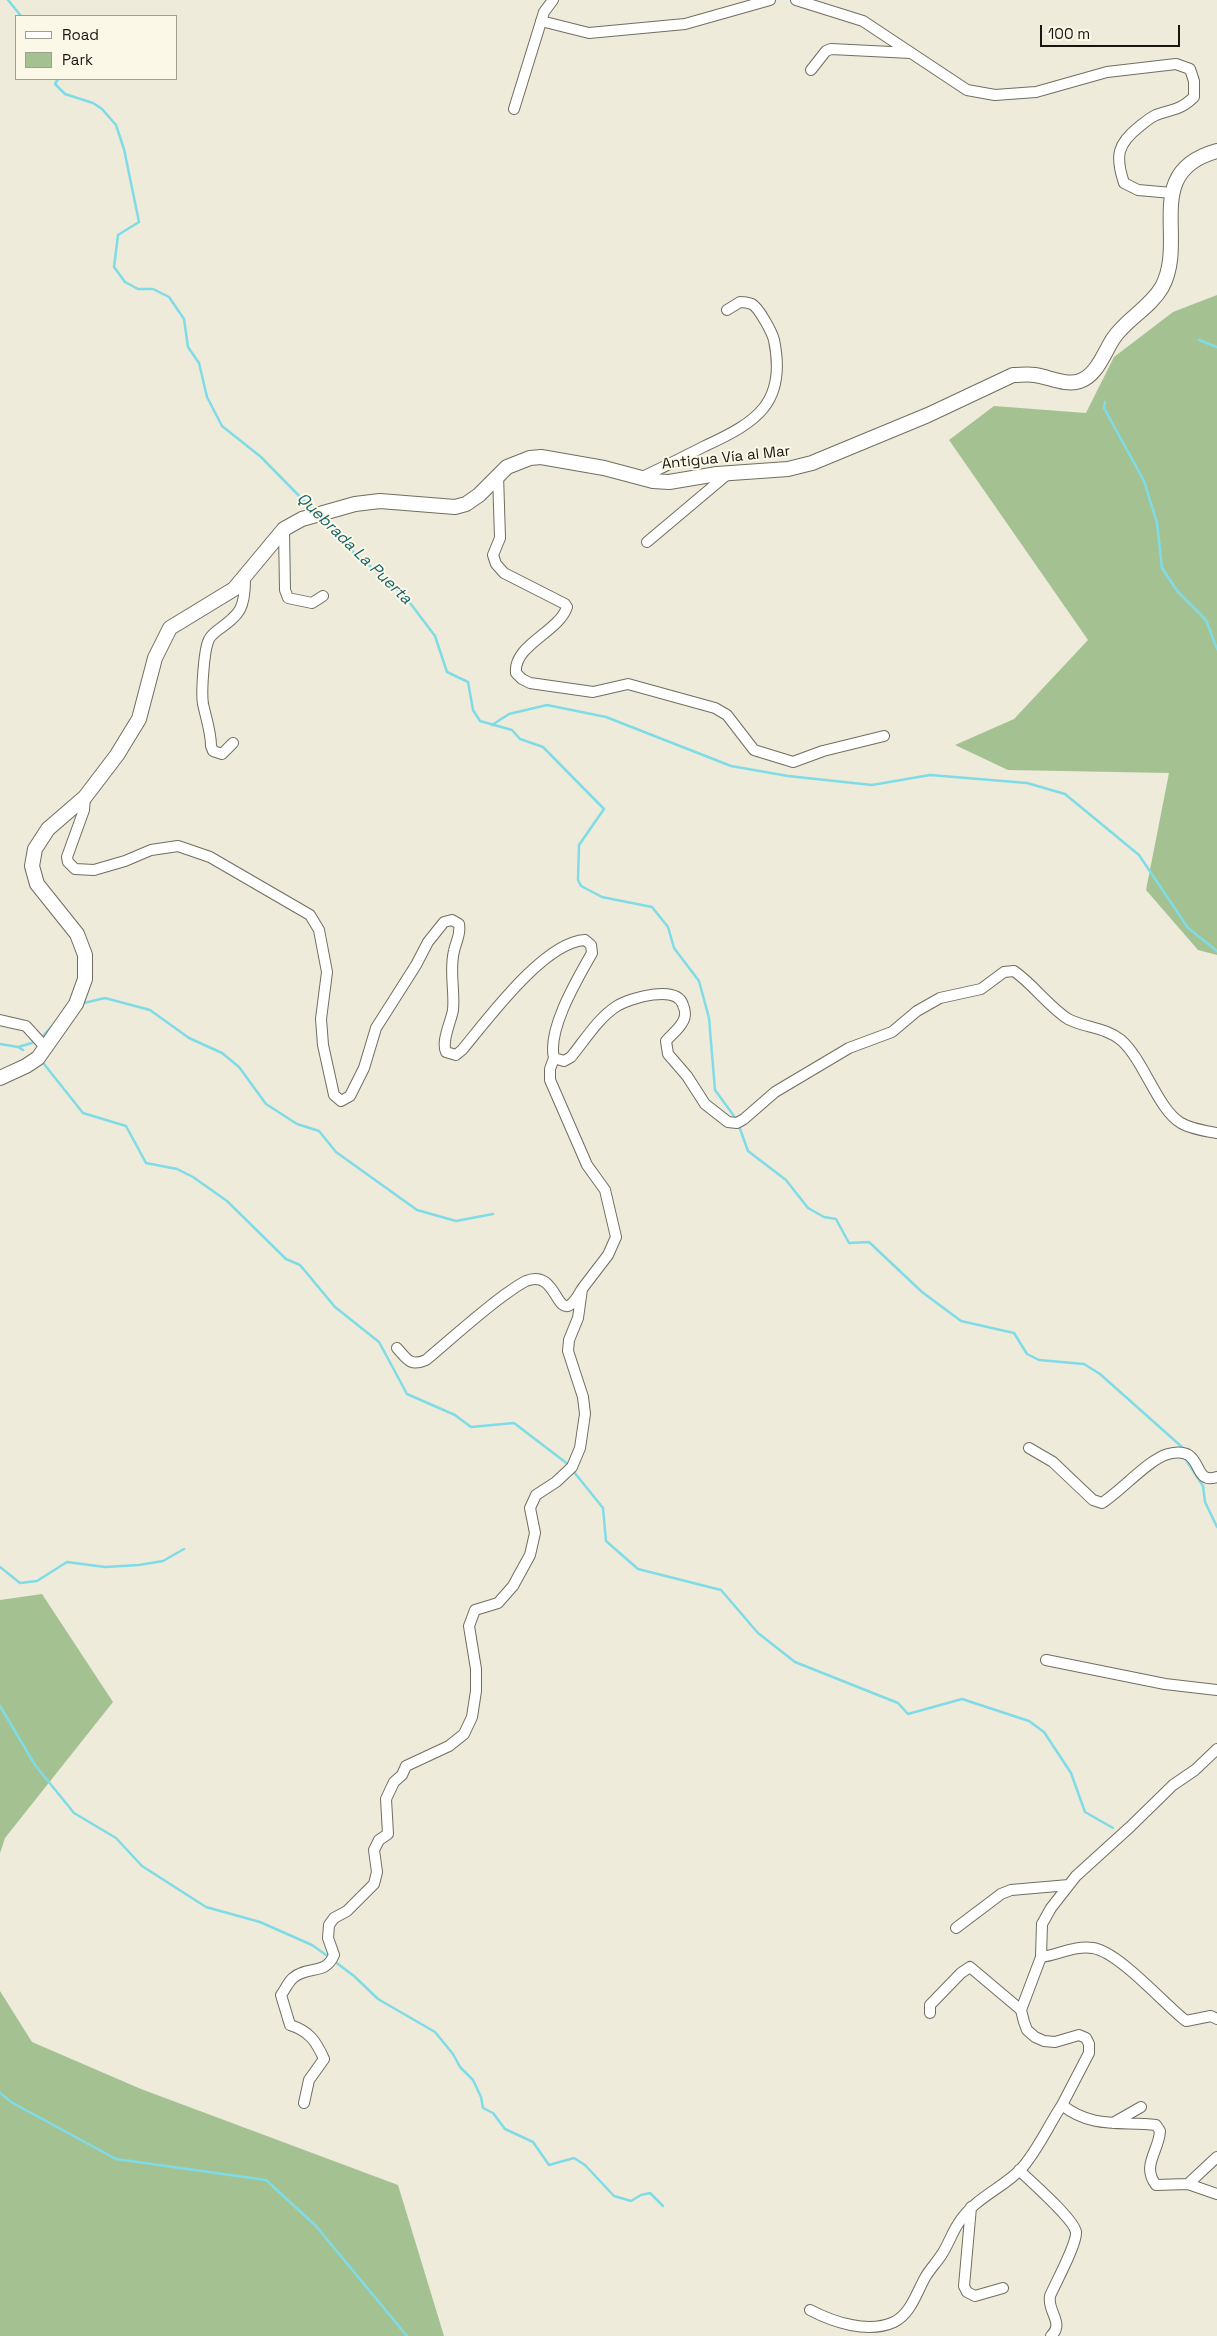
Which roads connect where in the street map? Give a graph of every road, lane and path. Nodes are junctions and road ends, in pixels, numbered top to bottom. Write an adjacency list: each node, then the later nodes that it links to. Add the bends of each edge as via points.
1 (553, 0): 4 (street)
2 (770, 0): 4 (street, via 685,24 588,32)
3 (796, 0): 5 (street, via 863,21)
4 (542, 21): 7 (street)
5 (912, 53): 6 (street, via 832,49 826,51); 9 (street, via 967,90 985,94 1036,92 1107,72 1176,64 1190,69 1194,97 1183,108 1154,116 1131,133 1120,148 1118,165 1124,183 1138,190)
6 (811, 70)
7 (514, 109)
8 (1217, 151): 9 (main road, Antigua Vía al Mar, via 1195,159 1178,178)
9 (1172, 193): 11 (main road, Antigua Vía al Mar, via 1169,266 1163,286 1155,298 1122,326 1090,375 1080,381 1068,382 1026,374 1013,375 946,408 812,463 768,472)
10 (727, 310): 13 (street, via 740,302 752,304 774,338 776,382 770,401 740,430)
11 (728, 473): 13 (main road, Antigua Vía al Mar, via 669,482); 15 (street)
12 (498, 475): 13 (main road, Antigua Vía al Mar, via 518,462 550,457); 14 (main road, Antigua Vía al Mar, via 466,504 455,507 380,501 310,516); 18 (street, via 500,538 493,555 496,564 504,573 567,607 519,657 515,666 522,679 542,686 593,692 628,684 715,708 727,715 754,750 794,762)
13 (640, 478)
14 (284, 529): 16 (main road, Antigua Vía al Mar); 17 (street, via 285,590 288,598 312,603)
15 (647, 542)
16 (244, 580): 19 (street, via 245,594 240,612 208,642 204,673 203,704 213,751 222,754); 20 (main road, Antigua Vía al Mar, via 222,599 170,628 155,658 139,719 118,755)
17 (323, 596)
18 (884, 736)
19 (233, 743)
20 (85, 797): 22 (main road, Antigua Vía al Mar, via 48,829 32,859 37,884 77,934 85,966 82,991 76,1004); 23 (street, via 84,810 66,857 75,869 94,870 151,850 178,846 210,858 310,915 319,930 327,972 321,1019 323,1045 336,1098 341,1100 350,1096 364,1068 376,1028 428,942 444,922 452,920 459,924 460,933 454,951 453,1009 445,1045 450,1055 462,1050 512,990 544,960 578,940 591,944 592,953 566,1002 555,1035)
21 (0, 1020): 22 (street, via 26,1026)
22 (45, 1047): 24 (main road, Antigua Vía al Mar, via 38,1058)
23 (554, 1058): 25 (street, via 564,1061 571,1058 604,1015 619,1005 638,997 671,994 682,1002 686,1012 682,1023 666,1041 668,1054 705,1104 728,1122 736,1123 775,1092 849,1048 892,1032 916,1010 940,998 980,989 1004,972 1014,971 1069,1019 1121,1040 1179,1122 1194,1129); 26 (street, via 550,1080 587,1165 605,1190 616,1237 608,1255)
24 (0, 1078)
25 (1217, 1133)
26 (582, 1289): 27 (street, via 566,1306 561,1304 544,1280 526,1281 487,1308 426,1360 410,1363); 39 (street, via 582,1305 568,1351 583,1397 585,1414 580,1448 572,1467 536,1494 530,1508 535,1533 530,1555 514,1586 498,1603 476,1610 469,1626 476,1669 472,1717 464,1734 449,1746 406,1766 394,1782 386,1799 388,1834 379,1840 374,1850 377,1872 374,1884 329,1925 332,1960 292,1978 281,1995 290,2025 303,2029 312,2037 324,2059 309,2080)
27 (397, 1348)
28 (1029, 1448): 29 (street, via 1053,1462 1093,1500 1102,1503 1158,1458 1169,1454 1188,1454 1194,1458 1200,1474 1206,1478)
29 (1217, 1477)
30 (1046, 1660): 31 (street, via 1165,1684)
31 (1217, 1690)
32 (1217, 1749): 33 (street, via 1173,1785)
33 (1069, 1885): 34 (street, via 1011,1890); 35 (street, via 1042,1924)
34 (956, 1928)
35 (1041, 1957): 36 (street); 38 (street, via 1074,1948 1094,1948 1128,1969 1186,2022 1211,2016)
36 (1021, 2010): 37 (street, via 970,1968 930,2005); 40 (street, via 1027,2030 1044,2042 1078,2036 1086,2038 1089,2044 1089,2053)
37 (930, 2013)
38 (1217, 2019)
39 (304, 2103)
40 (1062, 2105): 42 (street, via 1083,2118); 44 (street, via 1030,2158)
41 (1140, 2107): 42 (street)
42 (1110, 2125): 45 (street, via 1156,2125 1160,2137 1149,2169 1150,2176 1156,2185)
43 (1217, 2157): 45 (street)
44 (1019, 2170): 47 (street); 50 (street, via 1070,2221 1076,2232 1048,2304 1058,2324)
45 (1188, 2184): 46 (street)
46 (1217, 2194)
47 (971, 2207): 48 (street, via 966,2292 975,2296); 49 (street, via 958,2223 904,2315 896,2321 870,2326 836,2322)
48 (1003, 2288)
49 (810, 2310)
50 (1051, 2336)

